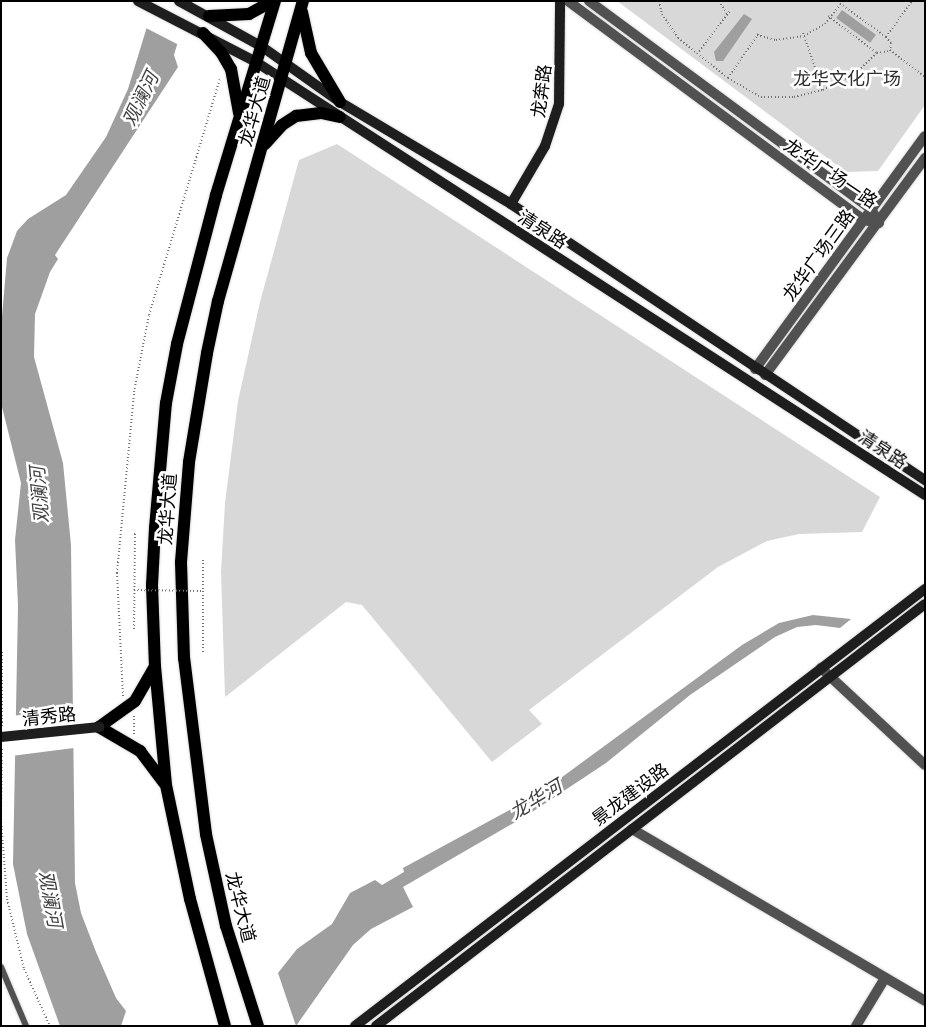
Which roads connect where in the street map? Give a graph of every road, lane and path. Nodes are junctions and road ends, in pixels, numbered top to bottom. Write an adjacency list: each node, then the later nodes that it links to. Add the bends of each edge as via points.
1 (138, 1): 20 (main road, 清泉路)
2 (179, 1): 16 (main road, 清泉路)
3 (273, 1): 16 (main road, via 249,14); 24 (main road, 龙华大道)
4 (560, 1): 41 (main road, 龙奔路, via 559,104 545,146)
5 (568, 1): 43 (street, 龙华广场一路)
6 (589, 1): 42 (street, 龙华广场一路)
7 (658, 1): 27 (path, via 668,26)
8 (719, 1): 15 (path)
9 (844, 1): 13 (path)
10 (912, 1): 23 (path)
11 (838, 2): 13 (path)
12 (302, 5): 29 (main road, 龙华大道); 35 (main road, via 311,53)
13 (841, 5): 18 (path); 23 (path)
14 (730, 11): 15 (path)
15 (727, 14): 27 (path)
16 (209, 16): 24 (main road, 清泉路)
17 (828, 16): 18 (path)
18 (830, 19): 22 (path); 26 (path)
19 (759, 32): 21 (path)
20 (204, 33): 28 (main road, 清泉路); 37 (main road, via 221,52 231,70)
21 (757, 35): 22 (path, via 776,40); 32 (path)
22 (803, 35): 34 (path)
23 (886, 37): 25 (path, via 891,43)
24 (262, 46): 28 (main road, 龙华大道); 29 (main road, 清泉路)
25 (890, 50): 26 (path, via 885,54); 31 (path)
26 (877, 53): 34 (path, via 856,73)
27 (697, 54): 32 (path)
28 (256, 62): 33 (main road, 清泉路); 37 (main road, 龙华大道)
29 (286, 63): 33 (main road, 龙华大道); 35 (main road, 清泉路)
30 (222, 76): 61 (path, via 198,146 149,315 134,392 117,573)
31 (925, 77)
32 (728, 78): 34 (path, via 761,96 794,97)
33 (281, 80): 36 (main road, 清泉路); 39 (main road, 龙华大道)
34 (823, 90)
35 (340, 102): 41 (main road, 清泉路)
36 (340, 117): 39 (main road, via 321,113 296,116 271,136); 48 (main road, 清泉路)
37 (239, 119): 58 (main road, 龙华大道, via 189,294 166,403 153,576)
38 (925, 136): 42 (street, 龙华广场三路)
39 (261, 151): 76 (main road, 龙华大道, via 218,301 195,412 181,562 184,658 195,762 216,879)
40 (925, 158): 44 (street, 龙华广场三路)
41 (511, 204): 45 (main road, 清泉路)
42 (871, 210): 43 (street, 龙华广场三路); 44 (street, 龙华广场一路)
43 (864, 220): 44 (street, 龙华广场一路); 45 (street, 龙华广场三路)
44 (879, 222): 46 (street, 龙华广场三路)
45 (755, 369): 46 (main road, 清泉路)
46 (765, 375): 47 (main road, 清泉路)
47 (925, 480)
48 (925, 495)
49 (135, 534): 52 (path)
50 (203, 560): 53 (path)
51 (925, 588): 59 (main road, 景龙建设路)
52 (134, 590): 53 (path, bridge); 55 (path)
53 (202, 591): 57 (path)
54 (925, 604): 60 (main road, 景龙建设路)
55 (134, 629)
56 (2, 651): 64 (path)
57 (203, 652)
58 (155, 667): 63 (main road, via 135,701); 68 (main road, 龙华大道)
59 (821, 668): 60 (street); 77 (main road, 景龙建设路)
60 (830, 677): 67 (street); 69 (main road, 景龙建设路)
61 (123, 696)
62 (134, 713): 65 (path)
63 (99, 727): 66 (main road, 清秀路, bridge); 68 (main road, via 140,751)
64 (2, 730)
65 (134, 734)
66 (1, 739): 74 (path, via 1,819 7,898 24,969)
67 (925, 765)
68 (166, 785): 75 (main road, 龙华大道, via 190,899)
69 (632, 829): 71 (street); 78 (main road, 景龙建设路)
70 (1, 967): 73 (lane)
71 (885, 978): 72 (street); 79 (street)
72 (925, 1001)
73 (26, 1026)
74 (50, 1026)
75 (225, 1026)
76 (258, 1026)
77 (355, 1026)
78 (376, 1026)
79 (856, 1026)

